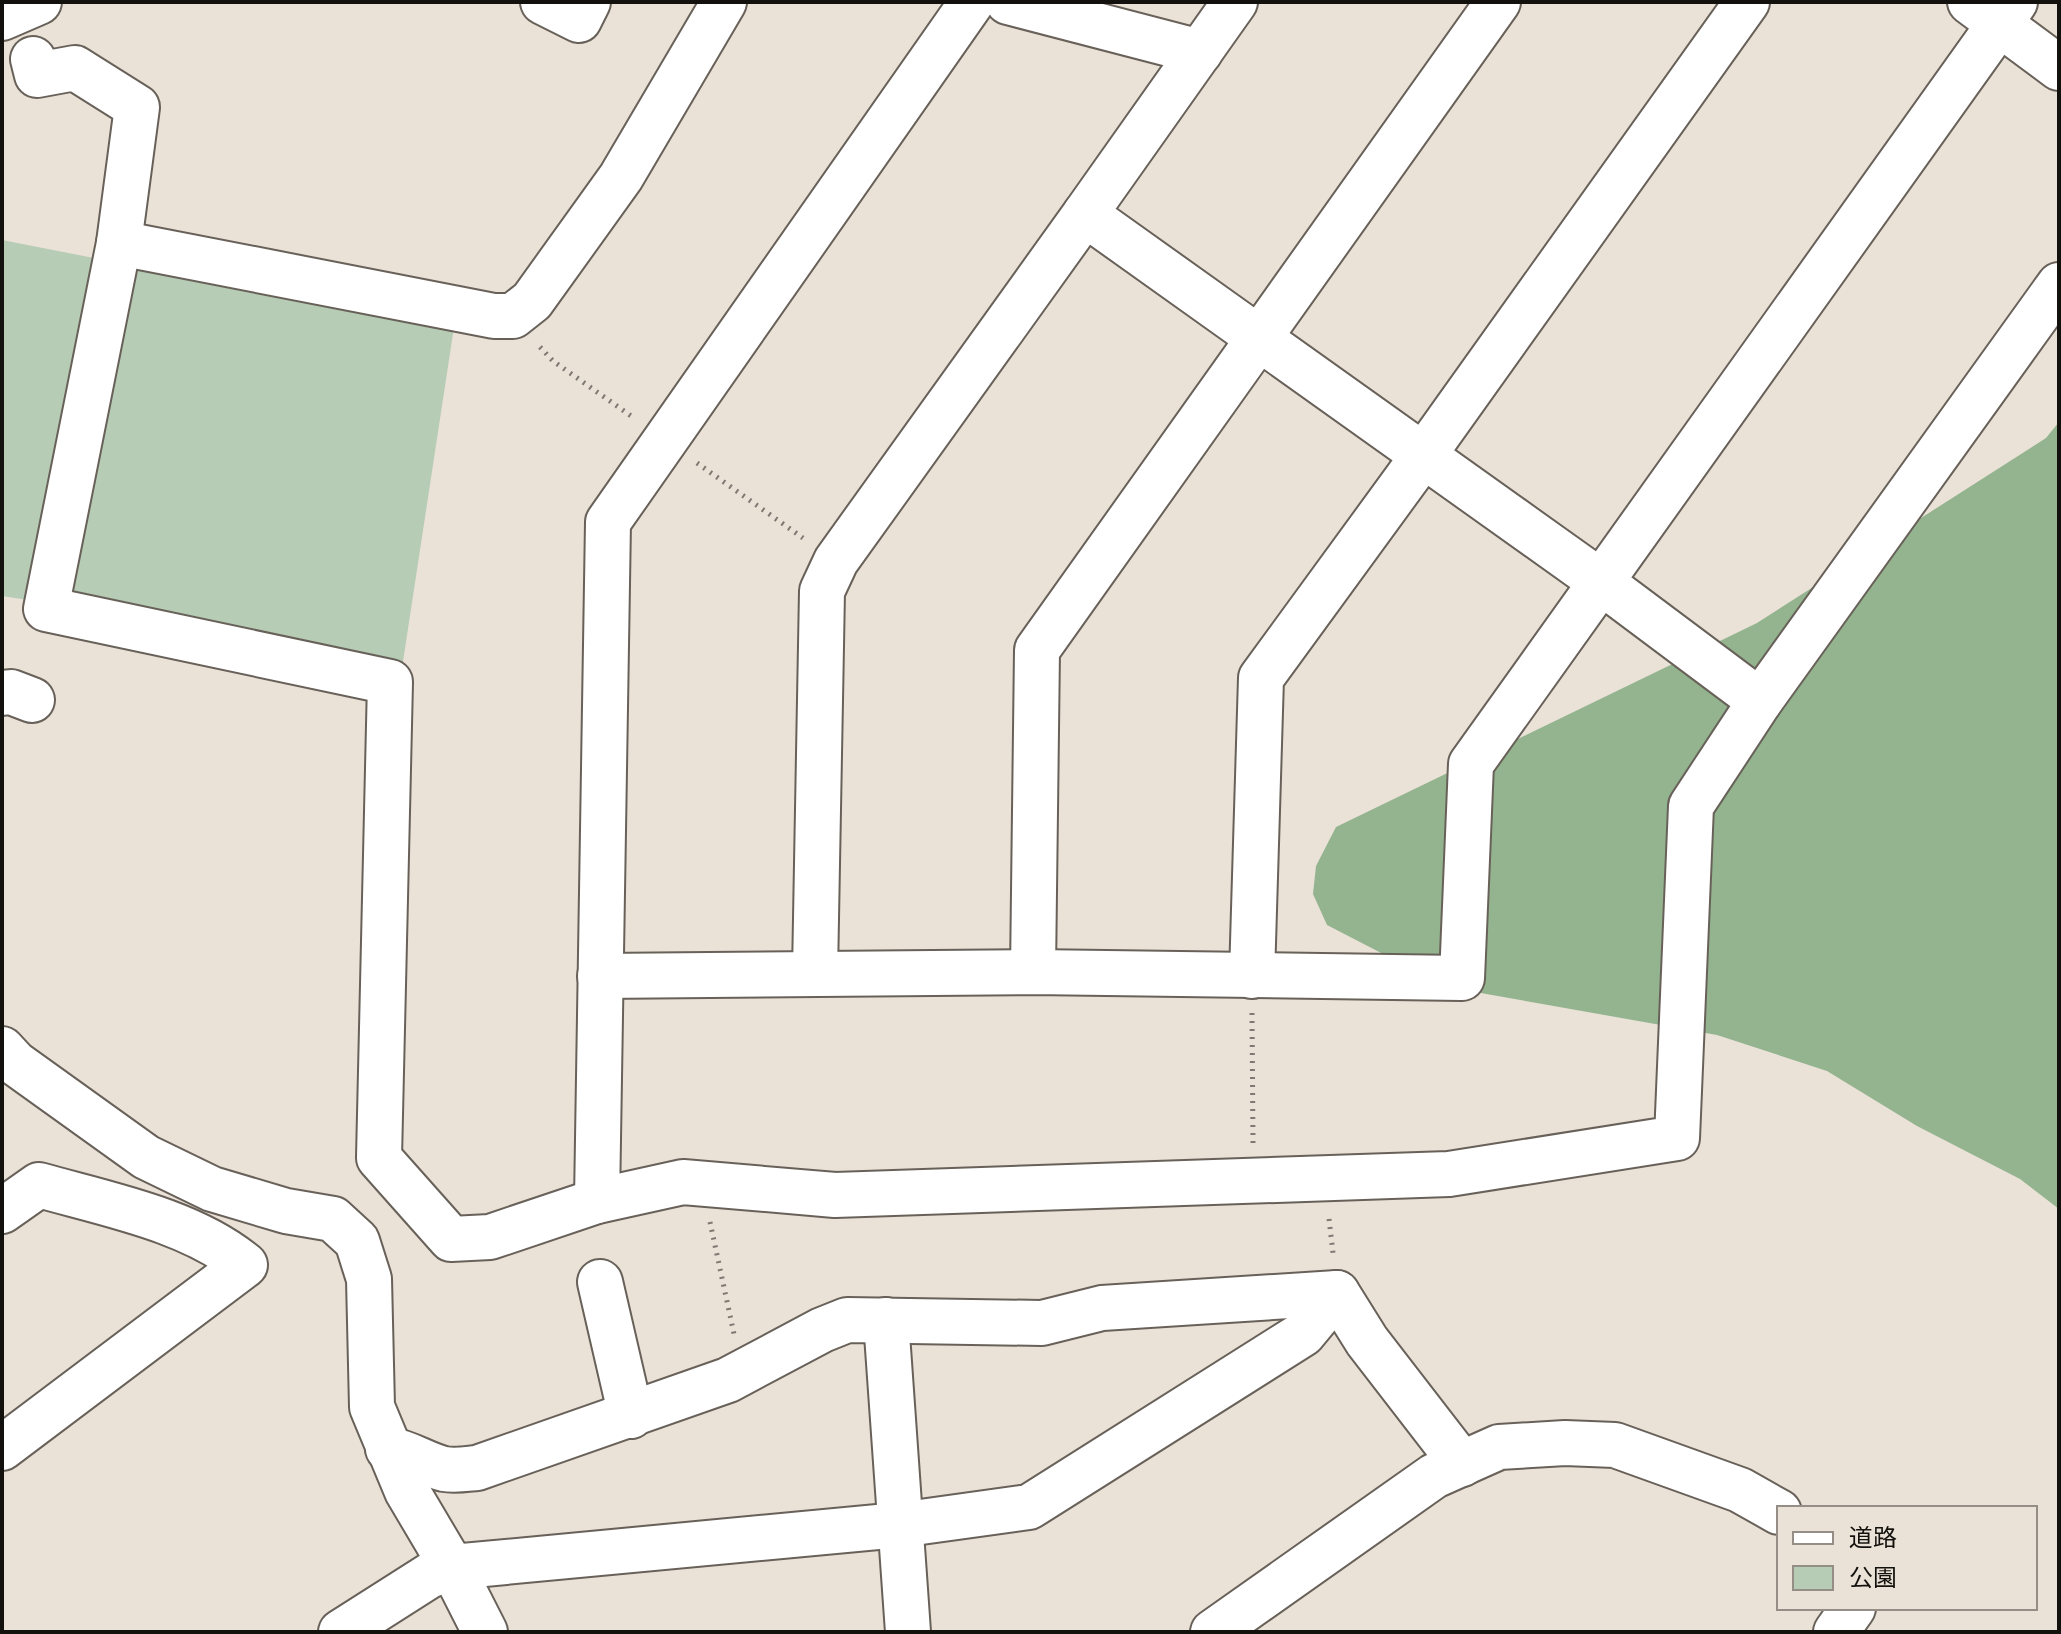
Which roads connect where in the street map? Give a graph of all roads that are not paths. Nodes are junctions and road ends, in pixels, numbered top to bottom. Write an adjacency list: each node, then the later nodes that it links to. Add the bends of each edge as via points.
1 (39, 2): 11 (street)
2 (543, 2): 3 (street, via 579,20)
3 (588, 2)
4 (724, 2): 16 (street, via 621,177 532,301 513,316)
5 (972, 2): 24 (street, via 608,522)
6 (1008, 2): 12 (street)
7 (1235, 2): 12 (street)
8 (1498, 2): 18 (street)
9 (1747, 2): 19 (street)
10 (1995, 9): 14 (street); 20 (street)
11 (2, 18)
12 (1200, 52): 15 (street)
13 (33, 59): 16 (street, via 37,75 75,68 137,107)
14 (2059, 68)
15 (1085, 214): 18 (street); 23 (street, via 836,561 822,591)
16 (119, 243): 27 (street, via 46,609 390,682 379,1158 451,1239 490,1237)
17 (2059, 285): 21 (street)
18 (1258, 339): 19 (street); 22 (street, via 1037,650)
19 (1423, 456): 20 (street); 25 (street, via 1261,678)
20 (1601, 582): 21 (street); 25 (street, via 1471,764 1462,978)
21 (1760, 701): 27 (street, via 1691,806 1677,1138 1449,1174 835,1195 683,1182)
22 (1033, 972): 23 (street); 25 (street)
23 (815, 973): 24 (street)
24 (600, 976): 27 (street)
25 (1252, 976)
26 (2, 1049): 34 (street, via 146,1157 212,1189 333,1219 357,1241 369,1279 372,1407)
27 (597, 1201)
28 (2, 1211): 33 (street, via 39,1185 145,1215 224,1247 245,1265)
29 (600, 1282): 32 (street)
30 (1337, 1293): 31 (street, via 1102,1308 1042,1323); 35 (street, via 1367,1341); 37 (street, via 1303,1334 1029,1507)
31 (886, 1320): 32 (street, via 847,1320 742,1372); 37 (street)
32 (631, 1416): 34 (street, via 477,1468 449,1470)
33 (2, 1448)
34 (388, 1449): 38 (street)
35 (1462, 1464): 36 (street, via 1499,1447 1615,1445 1740,1490); 43 (street, via 1434,1476)
36 (1777, 1511)
37 (899, 1525): 38 (street); 42 (street)
38 (452, 1567): 40 (street); 41 (street)
39 (1852, 1610): 44 (street)
40 (341, 1632)
41 (485, 1632)
42 (908, 1632)
43 (1213, 1632)
44 (1836, 1632)

